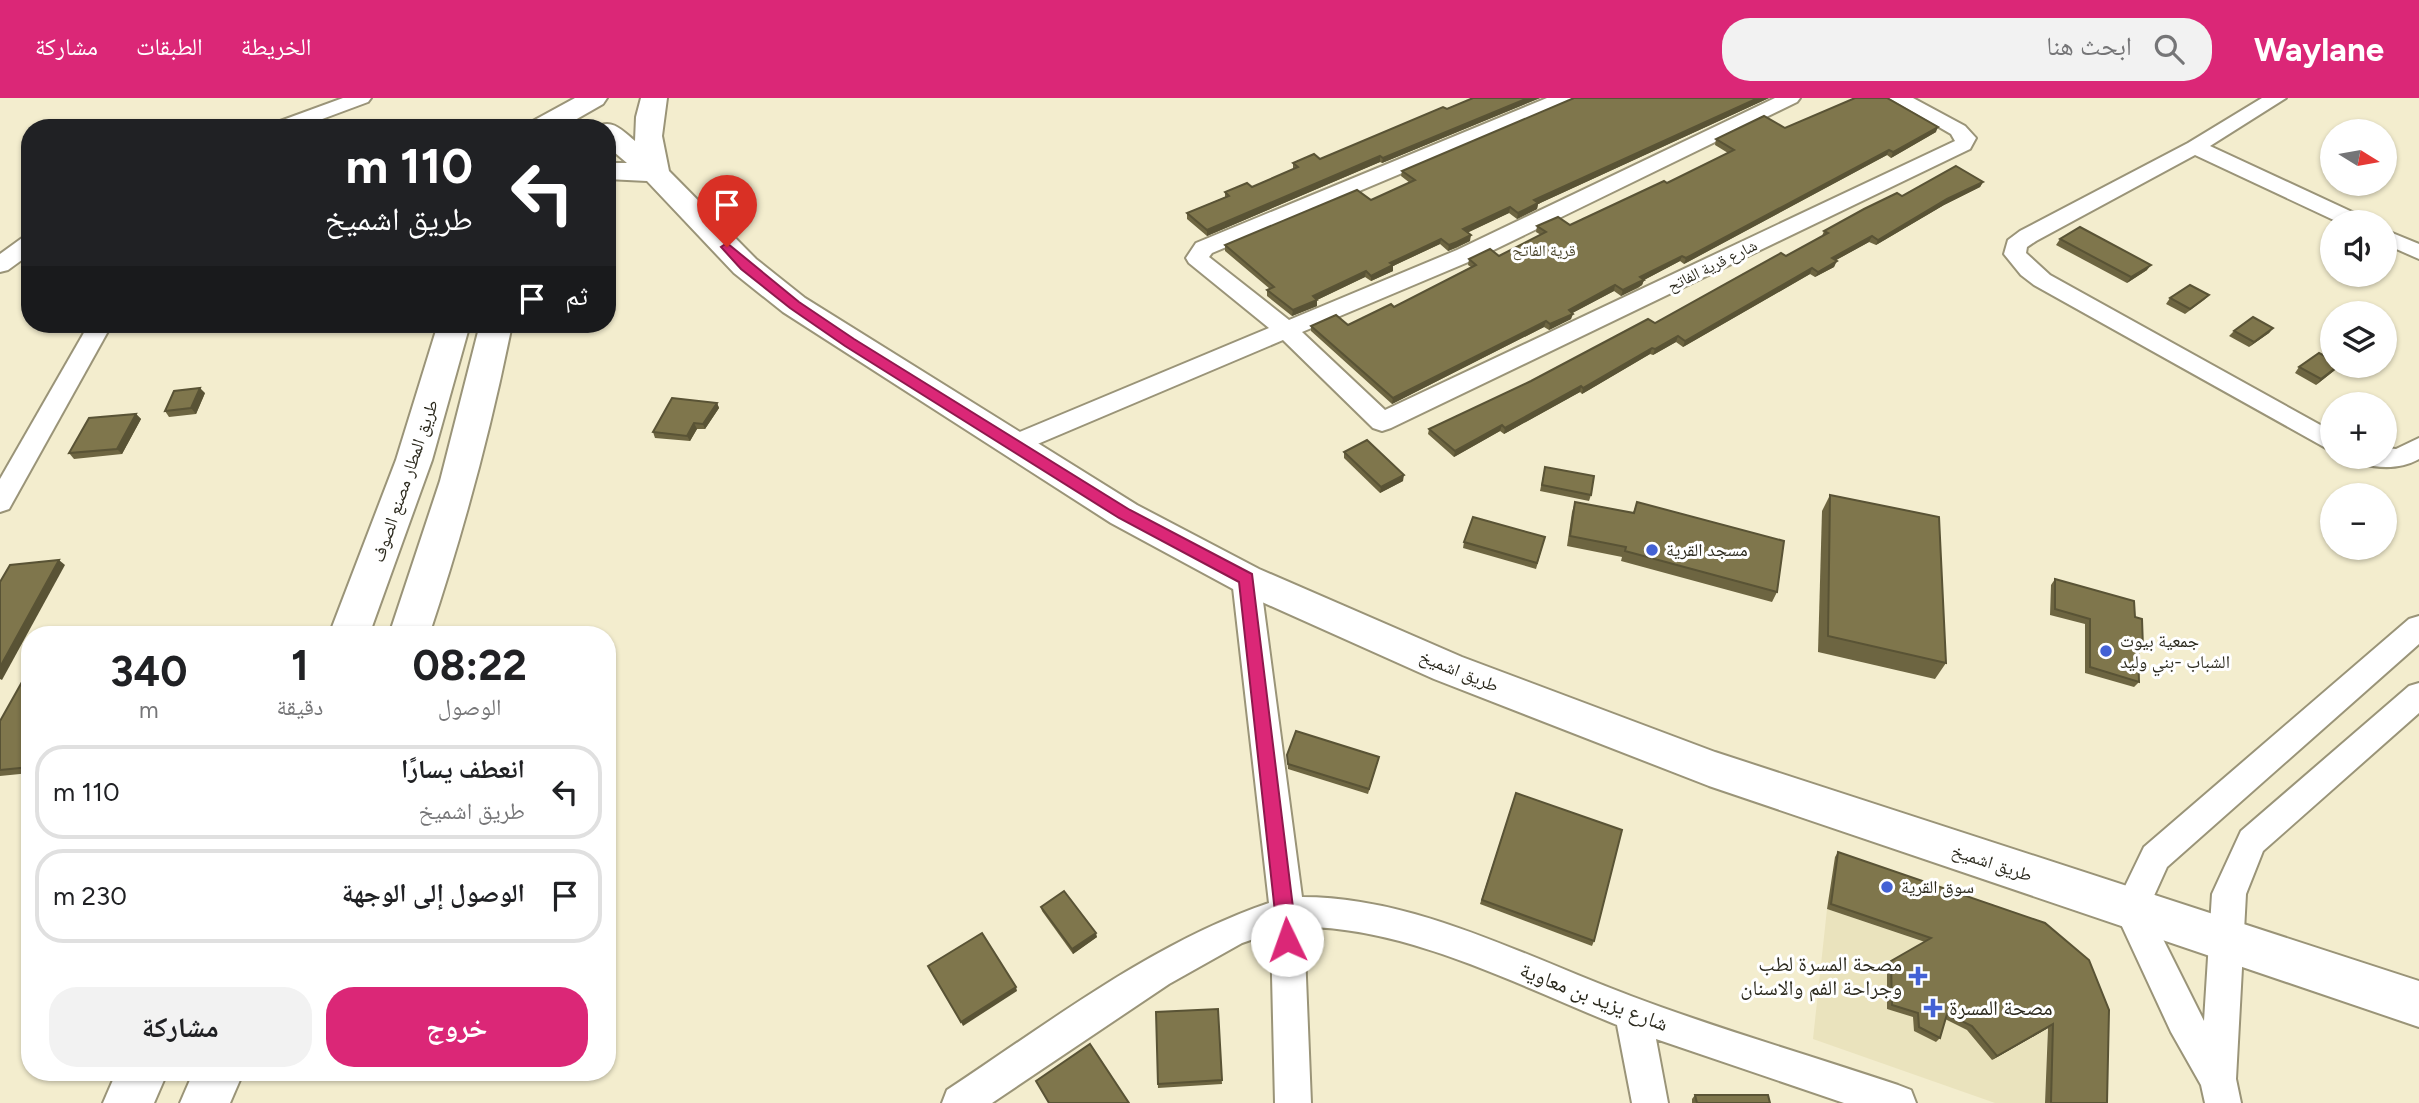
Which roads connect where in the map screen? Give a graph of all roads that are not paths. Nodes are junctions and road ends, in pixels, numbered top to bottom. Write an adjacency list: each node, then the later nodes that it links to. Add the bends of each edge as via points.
1 (361, 98): 9 (street)
2 (654, 98): 13 (highway, via 648,139)
3 (1564, 98): 20 (street, via 1204,248 1197,258)
4 (1790, 98): 20 (street, via 1465,255)
5 (1899, 98): 20 (street, شارع قرية الفاتح, via 1958,130 1966,138 1963,145 1382,422)
6 (2276, 98): 11 (street)
7 (595, 114): 8 (highway)
8 (538, 115)
9 (304, 119)
10 (616, 135): 13 (highway, طريق اشميخ)
11 (2195, 147): 14 (street); 24 (street, via 2028,236 2016,246 2015,254 2042,280)
12 (616, 171): 13 (highway)
13 (655, 173): 25 (highway, طريق اشميخ, via 745,266 794,305)
14 (2329, 210)
15 (2397, 242): 17 (street)
16 (21, 249): 19 (street)
17 (2419, 252)
18 (21, 262): 19 (street)
19 (2, 263)
20 (1287, 331): 25 (street)
21 (95, 333): 28 (street)
22 (451, 333): 30 (highway, طريق المطار مصنع الصوف, via 414,460)
23 (494, 333): 31 (highway, via 456,493)
24 (2320, 436)
25 (1012, 445): 29 (highway, طريق اشميخ, via 1124,514)
26 (2419, 447): 27 (street)
27 (2397, 458)
28 (0, 502)
29 (1246, 579): 34 (highway, طريق اشميخ, via 1448,668 1709,768); 35 (street)
30 (352, 626)
31 (412, 626)
32 (2419, 627): 34 (street, via 2155,857)
33 (2419, 695): 36 (street, via 2252,841 2233,880)
34 (2131, 909): 36 (highway, طريق اشميخ); 41 (street)
35 (1286, 912): 38 (street, شارع يزيد بن معاوية, via 1330,912 1396,925); 44 (street, شارع يزيد بن معاوية, via 1233,931 1157,972); 45 (street)
36 (2226, 942): 37 (highway, طريق اشميخ); 41 (street)
37 (2419, 1004)
38 (1633, 1014): 46 (street); 47 (street, شارع يزيد بن معاوية)
39 (138, 1081): 42 (highway)
40 (215, 1081): 43 (highway)
41 (2221, 1091)
42 (128, 1103)
43 (205, 1103)
44 (960, 1103)
45 (1293, 1103)
46 (1650, 1103)
47 (1898, 1103)

